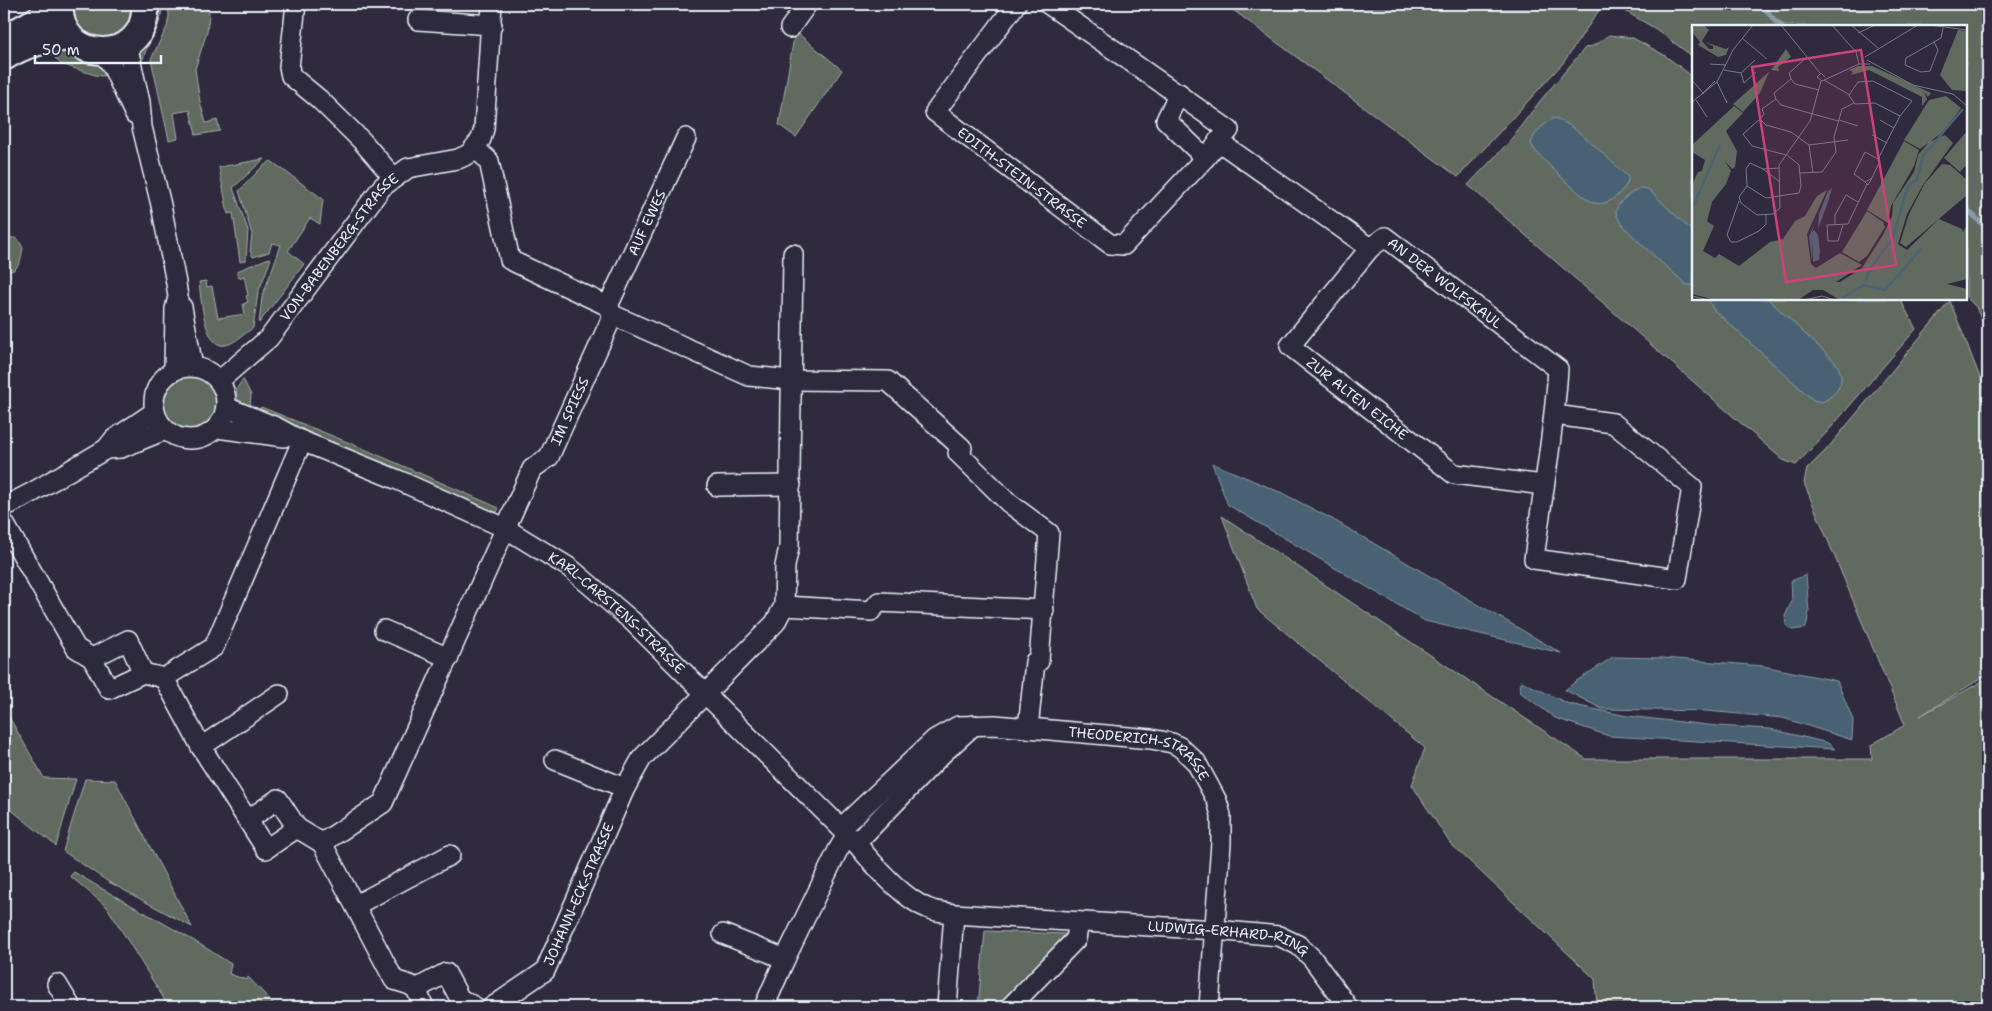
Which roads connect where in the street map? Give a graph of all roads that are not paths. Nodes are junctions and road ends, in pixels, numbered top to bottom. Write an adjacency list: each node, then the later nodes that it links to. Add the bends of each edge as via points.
1 (60, 4): 11 (main road, via 62,22); 12 (main road, via 46,17)
2 (145, 4): 13 (main road, via 142,26)
3 (296, 4): 22 (street, via 289,67 291,76 362,141)
4 (492, 4): 9 (street)
5 (808, 4): 10 (street)
6 (1016, 4): 21 (street, EDITH-STEIN-STRASSE, via 935,112 1110,244 1124,245)
7 (1048, 4): 16 (street)
8 (418, 20): 9 (street)
9 (492, 25): 20 (street, via 484,129)
10 (790, 28)
11 (70, 37): 14 (main road, via 84,48); 15 (main road, via 29,44)
12 (4, 40)
13 (127, 44): 14 (main road); 17 (street)
14 (101, 52): 17 (street, via 111,64)
15 (4, 57)
16 (1179, 93): 19 (street, via 1229,130); 21 (street, via 1166,120)
17 (142, 127): 25 (street, via 165,222)
18 (686, 138): 26 (street, AUF EWES)
19 (1218, 141): 21 (street); 23 (street, AN DER WOLFSKAUL)
20 (475, 148): 22 (street, VON-BABENBERG-STRASSE, via 458,159 408,168); 26 (street, via 489,162 510,260)
21 (1205, 158)
22 (393, 178): 30 (street, VON-BABENBERG-STRASSE, via 382,188 269,338)
23 (1370, 248): 33 (street, AN DER WOLFSKAUL, via 1385,237 1558,368); 39 (street, ZUR ALTEN EICHE, via 1290,346 1454,474)
24 (793, 254): 29 (street)
25 (178, 297): 27 (street, via 184,309); 28 (street)
26 (610, 310): 29 (street, via 750,376); 43 (street, IM SPIESS, via 549,457 532,469)
27 (193, 367): 28 (street); 30 (street, via 211,374)
28 (174, 370): 32 (street, via 161,380 154,395)
29 (791, 380): 38 (street); 45 (street, via 888,381 962,448 958,452 1009,503 1049,533)
30 (218, 381): 31 (street, via 224,390)
31 (226, 407): 34 (street); 36 (street, KARL-CARSTENS-STRASSE)
32 (154, 412): 35 (street); 37 (street, via 114,439)
33 (1555, 416): 39 (street, AN DER WOLFSKAUL); 39 (street, AN DER WOLFSKAUL, via 1613,423 1692,487 1676,579 1534,559)
34 (217, 428): 35 (street, via 200,438 188,440); 36 (street, KARL-CARSTENS-STRASSE)
35 (165, 430): 37 (street, via 121,448)
36 (300, 440): 43 (street, KARL-CARSTENS-STRASSE); 50 (street, via 214,647)
37 (106, 449): 41 (street)
38 (791, 485): 40 (street); 44 (street)
39 (1544, 485)
40 (717, 486)
41 (4, 507)
42 (4, 523): 47 (street, via 76,648)
43 (505, 528): 48 (street, IM SPIESS); 52 (street, KARL-CARSTENS-STRASSE, via 562,562 600,592)
44 (784, 606): 45 (street, via 871,611 879,602); 52 (street, JOHANN-ECK-STRASSE, via 774,623)
45 (1044, 610): 53 (street)
46 (384, 630): 48 (street)
47 (92, 658): 49 (street, via 109,689); 49 (street, via 128,640)
48 (449, 658): 60 (street, IM SPIESS, via 383,803)
49 (143, 673): 50 (street)
50 (164, 678): 54 (street)
51 (279, 694): 54 (street)
52 (706, 694): 56 (street, JOHANN-ECK-STRASSE, via 642,758); 59 (street, KARL-CARSTENS-STRASSE)
53 (1028, 728): 59 (street, THEODERICH-STRASSE, via 974,724 958,726 935,739); 66 (street, THEODERICH-STRASSE, via 1151,739 1172,743 1188,753 1203,772 1221,815)
54 (202, 747): 57 (street)
55 (555, 760): 56 (street)
56 (625, 788): 74 (street, JOHANN-ECK-STRASSE, via 545,971)
57 (248, 820): 58 (street, via 278,799); 58 (street, via 266,849)
58 (297, 828): 60 (street)
59 (848, 835): 62 (street, KARL-CARSTENS-STRASSE); 68 (street, THEODERICH-STRASSE)
60 (322, 843): 63 (street)
61 (450, 856): 63 (street)
62 (878, 870): 64 (street, LUDWIG-ERHARD-RING, via 912,900 927,908)
63 (356, 905): 70 (street, via 394,980)
64 (954, 914): 65 (street, LUDWIG-ERHARD-RING); 76 (street)
65 (1079, 922): 66 (street, LUDWIG-ERHARD-RING); 77 (street, via 1076,939)
66 (1215, 930): 78 (street, THEODERICH-STRASSE); 79 (street, LUDWIG-ERHARD-RING, via 1279,936 1298,946 1312,958)
67 (723, 934): 68 (street)
68 (785, 959): 75 (street, THEODERICH-STRASSE)
69 (56, 984): 72 (street)
70 (416, 990): 71 (street, via 446,973); 73 (street)
71 (461, 1005)
72 (71, 1007)
73 (424, 1007)
74 (492, 1007)
75 (764, 1007)
76 (947, 1007)
77 (1010, 1007)
78 (1209, 1007)
79 (1348, 1007)

